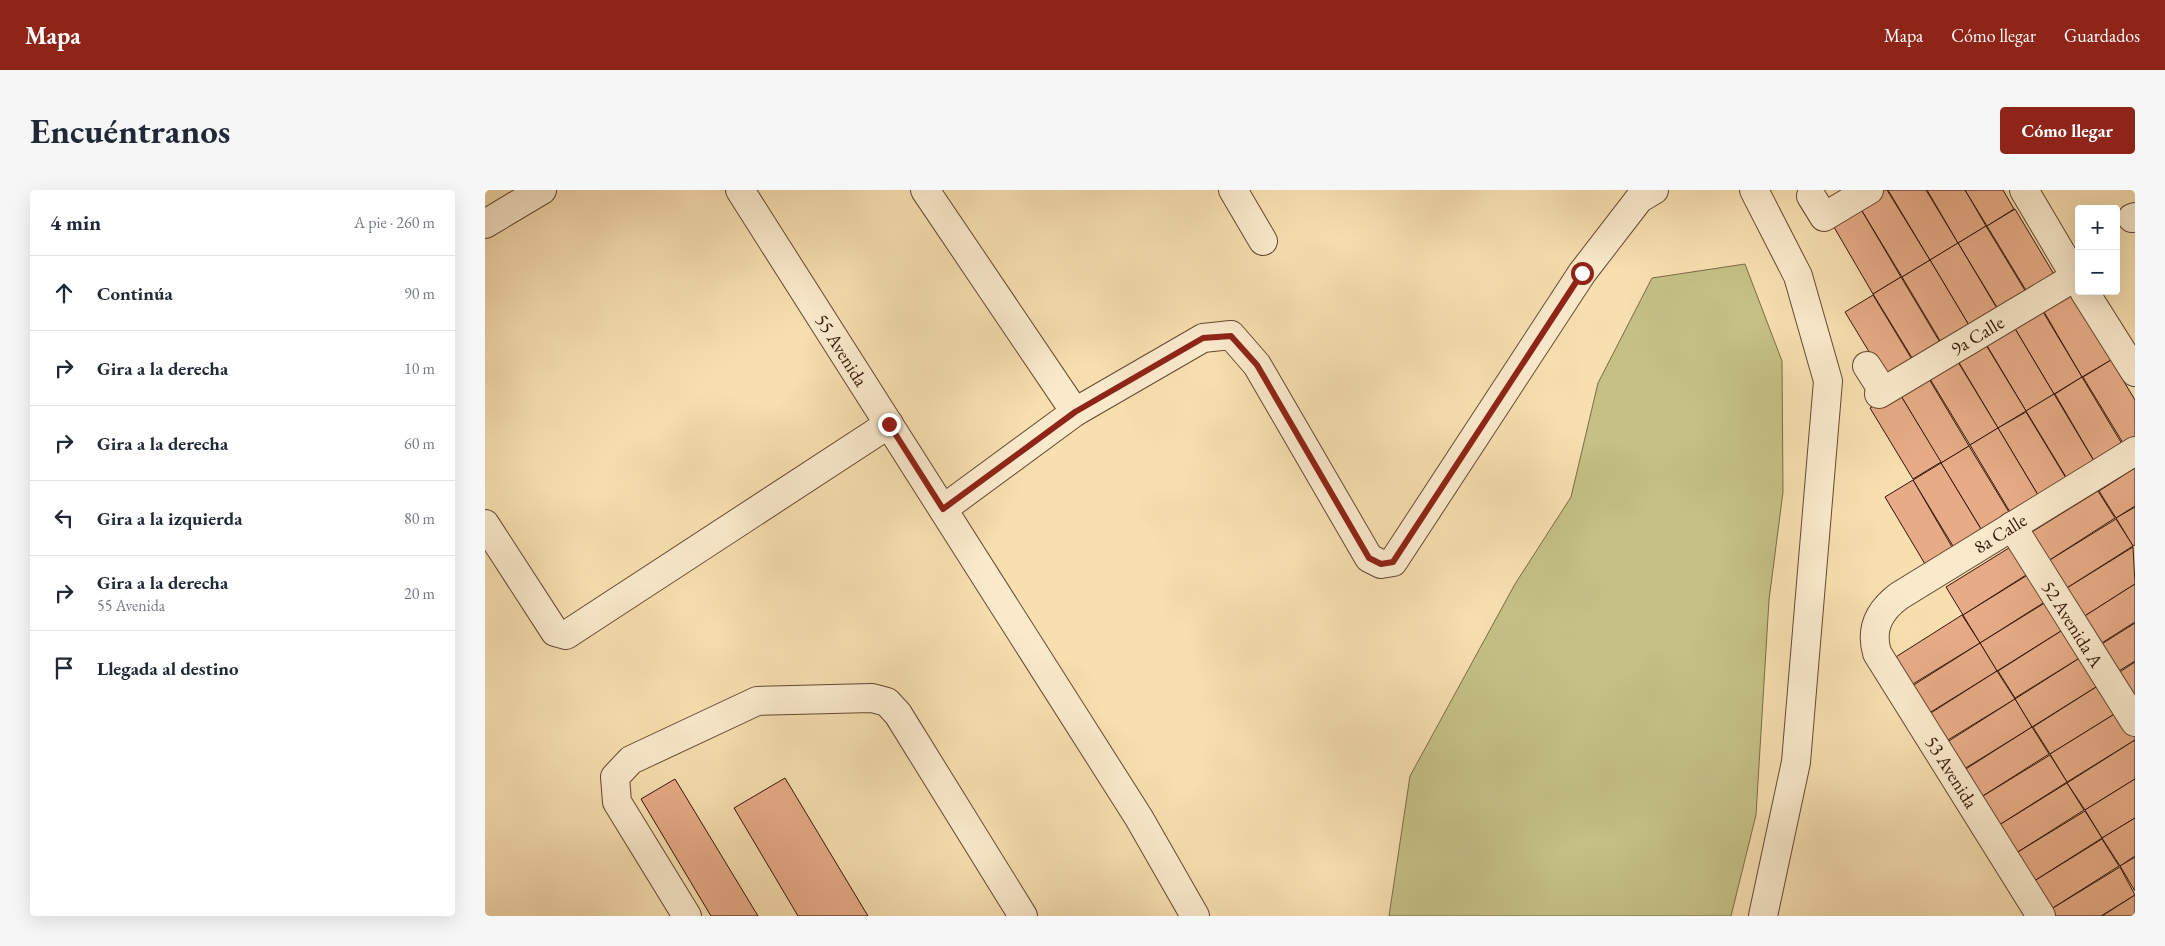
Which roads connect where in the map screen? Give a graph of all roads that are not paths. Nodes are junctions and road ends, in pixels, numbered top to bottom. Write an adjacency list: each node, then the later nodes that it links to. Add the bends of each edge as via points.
1 (542, 190): 10 (street)
2 (740, 190): 18 (street, 55 Avenida)
3 (925, 190): 17 (street)
4 (1233, 190): 11 (street)
5 (1654, 190): 17 (street, via 1639,199 1582,273 1393,562 1381,564 1369,558 1257,365 1231,336 1203,338)
6 (1754, 190): 28 (street, via 1798,276 1827,381 1796,762)
7 (1869, 190): 9 (street)
8 (2024, 190): 12 (street)
9 (1817, 206)
10 (485, 224)
11 (1263, 241)
12 (2075, 277)
13 (2075, 286): 15 (street, 9a Calle, via 1881,392)
14 (2086, 295): 16 (street)
15 (1867, 366)
16 (2135, 372)
17 (1075, 412): 20 (street)
18 (889, 424): 20 (street, 55 Avenida); 21 (street, via 566,635 555,632)
19 (2135, 451): 22 (street, 8a Calle)
20 (943, 509): 27 (street, 55 Avenida, via 1139,818)
21 (485, 524)
22 (2012, 526): 23 (street, 8a Calle, via 1899,596 1885,608); 24 (street, 52 Avenida A)
23 (1875, 625): 29 (street, 53 Avenida, via 1877,653)
24 (2135, 722)
25 (687, 916): 26 (street, via 617,802 615,777 631,760 757,701 872,698 887,702 898,714)
26 (1023, 916)
27 (1195, 916)
28 (1763, 916)
29 (2041, 916)

